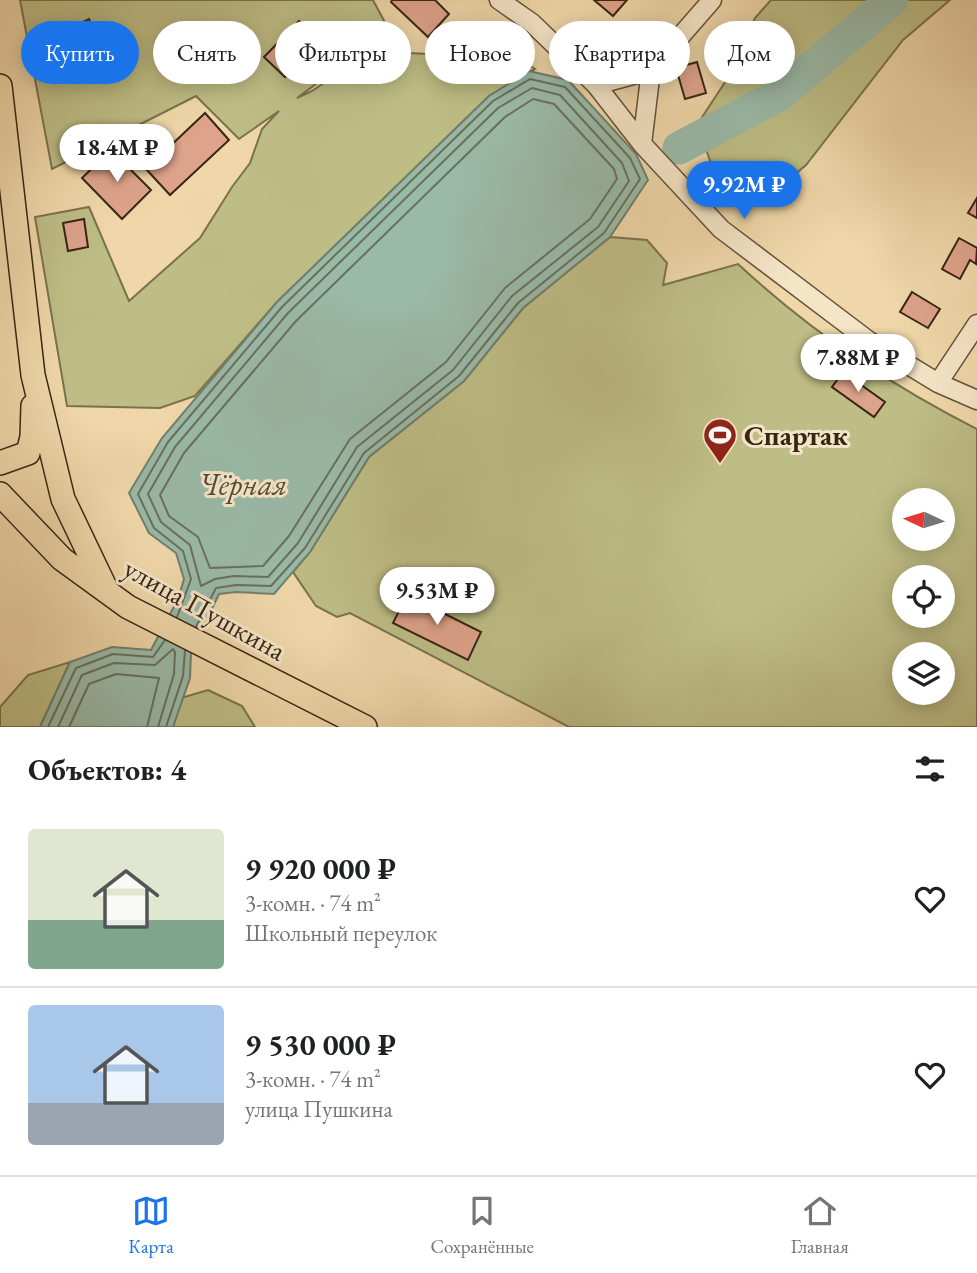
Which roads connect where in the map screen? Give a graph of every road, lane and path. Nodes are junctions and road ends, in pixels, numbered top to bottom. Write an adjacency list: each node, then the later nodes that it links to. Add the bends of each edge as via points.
1 (499, 0): 4 (street)
2 (514, 0): 5 (street)
3 (712, 0): 6 (street)
4 (529, 21)
5 (530, 21)
6 (690, 25)
7 (535, 26): 10 (street)
8 (600, 84): 10 (street)
9 (649, 84): 12 (street)
10 (596, 85): 12 (street)
11 (0, 86): 14 (main road)
12 (642, 144): 15 (street, via 721,229 869,341)
13 (977, 324): 15 (street)
14 (33, 375): 17 (main road, via 28,453); 19 (main road, via 63,499)
15 (938, 383): 16 (street)
16 (977, 400)
17 (0, 463)
18 (0, 494): 19 (main road, улица Пушкина, via 62,559)
19 (106, 589): 20 (main road, улица Пушкина, via 128,607)
20 (365, 727)

